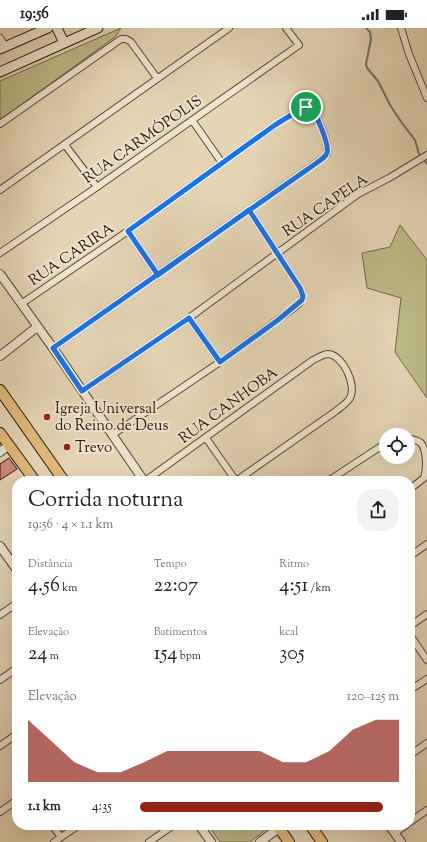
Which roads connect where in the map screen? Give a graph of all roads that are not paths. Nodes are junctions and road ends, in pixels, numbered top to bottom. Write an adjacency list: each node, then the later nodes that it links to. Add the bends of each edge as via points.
1 (48, 28): 9 (main road)
2 (57, 28): 8 (main road)
3 (98, 28): 8 (main road)
4 (229, 28): 11 (street)
5 (286, 28): 13 (street, RUA CARMÓPOLIS, via 299,45)
6 (400, 28): 12 (street)
7 (0, 38): 9 (street)
8 (64, 43): 10 (main road)
9 (3, 48)
10 (0, 72)
11 (157, 78): 14 (street, via 134,46 123,39); 15 (street)
12 (427, 98)
13 (192, 120): 17 (street); 18 (street, RUA CARMÓPOLIS)
14 (0, 124)
15 (65, 144): 18 (street); 19 (street)
16 (427, 155): 23 (street, RUA CAPELA, via 358,194)
17 (222, 163): 20 (street, RUA CARIRA, via 296,112 308,106 313,109 327,146 327,154); 21 (street, RUA CARIRA)
18 (97, 187): 22 (street, RUA CARMÓPOLIS)
19 (0, 190)
20 (249, 210): 23 (street); 25 (street, RUA CARIRA)
21 (128, 231): 25 (street); 26 (street, RUA CARIRA)
22 (0, 253)
23 (278, 254): 27 (street, RUA CAPELA); 31 (street, via 300,288 302,300)
24 (0, 274): 26 (street)
25 (158, 275): 29 (street, RUA CARIRA)
26 (21, 304): 28 (street)
27 (189, 318): 31 (street); 33 (street, RUA CAPELA)
28 (37, 327): 29 (street); 30 (street)
29 (53, 348): 33 (street)
30 (0, 356)
31 (220, 362): 35 (street)
32 (0, 390): 42 (main road)
33 (82, 391): 35 (street)
34 (0, 432): 38 (main road)
35 (112, 435): 43 (street)
36 (206, 438): 44 (street, RUA CANHOBA); 45 (street); 46 (street, RUA CANHOBA, via 304,366 328,354 337,358 347,372 352,386 349,399 336,411)
37 (415, 440): 48 (street, via 422,445 427,464 424,478)
38 (9, 445): 40 (street); 41 (main road)
39 (379, 448): 47 (street)
40 (0, 452)
41 (31, 476)
42 (60, 476)
43 (141, 476)
44 (151, 476)
45 (233, 476)
46 (243, 476)
47 (336, 476)
48 (415, 485)
49 (427, 544): 51 (street)
50 (0, 547): 52 (street)
51 (415, 552)
52 (12, 563)
53 (12, 607): 55 (street)
54 (427, 614): 56 (street)
55 (0, 615)
56 (415, 622)
57 (415, 642): 58 (street)
58 (427, 660)
59 (12, 672): 61 (street)
60 (427, 679): 62 (street)
61 (0, 680)
62 (415, 687)
63 (12, 738): 65 (street)
64 (427, 743): 66 (street)
65 (0, 746)
66 (415, 751)
67 (12, 804): 69 (street)
68 (427, 810): 70 (street)
69 (0, 812)
70 (415, 818)
71 (56, 830): 81 (street)
72 (72, 830): 81 (street)
73 (167, 830): 83 (street)
74 (203, 830): 84 (street)
75 (274, 830): 85 (street)
76 (281, 830): 86 (main road)
77 (314, 830): 87 (main road)
78 (393, 830): 80 (street)
79 (399, 830): 80 (street)
80 (395, 833): 88 (street)
81 (61, 837): 82 (street)
82 (54, 842)
83 (149, 842)
84 (212, 842)
85 (260, 842)
86 (289, 842)
87 (322, 842)
88 (401, 842)

